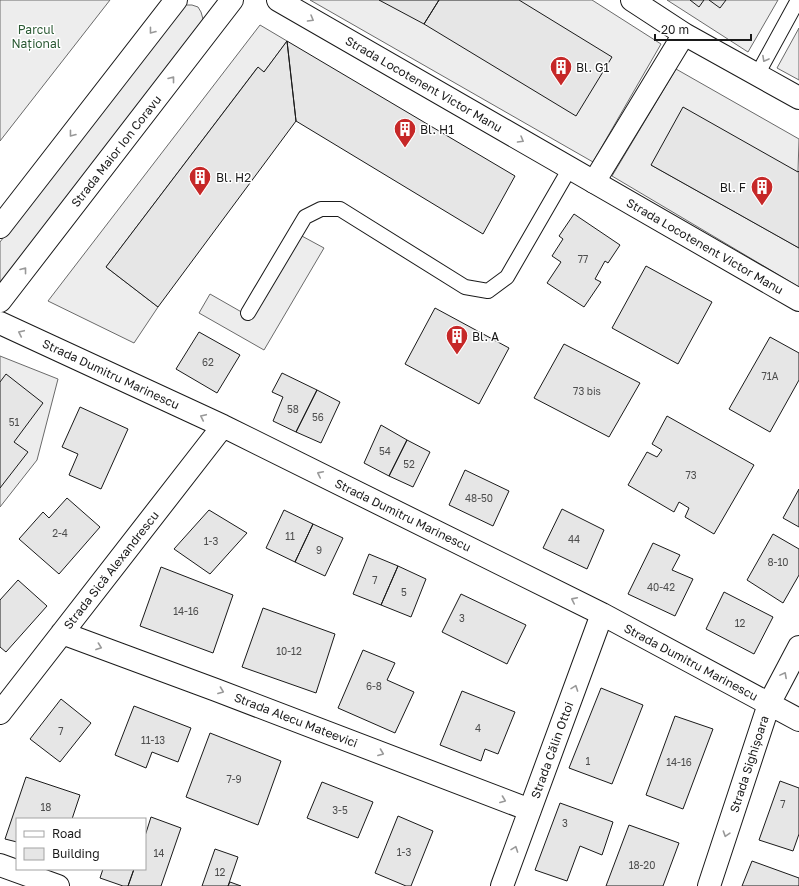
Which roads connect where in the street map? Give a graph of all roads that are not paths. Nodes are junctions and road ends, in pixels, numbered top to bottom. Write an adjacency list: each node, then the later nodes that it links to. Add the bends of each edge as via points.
1 (176, 0): 11 (street, one-way to 11)
2 (232, 0): 13 (street, Strada Maior Ion Coravu, one-way to 2)
3 (278, 0): 9 (street, Strada Locotenent Victor Manu, one-way to 9)
4 (632, 0): 6 (street)
5 (798, 0): 7 (lane, one-way to 7)
6 (684, 34): 7 (street); 10 (street)
7 (757, 75): 8 (street)
8 (799, 98)
9 (570, 168): 10 (street, Strada Locotenent Victor Manu); 14 (lane, via 507,277 488,291 465,287 340,209 321,209 305,217)
10 (594, 182): 12 (street, Strada Locotenent Victor Manu)
11 (0, 227)
12 (799, 300)
13 (0, 301)
14 (248, 313)
15 (0, 323): 16 (street, Strada Dumitru Marinescu, one-way to 15)
16 (223, 426): 17 (street, Strada Dumitru Marinescu, one-way to 16); 18 (street, Strada Sică Alexandrescu)
17 (602, 614): 20 (street, Strada Dumitru Marinescu); 23 (street, Strada Călin Ottoi, one-way to 17)
18 (62, 633): 21 (street, Strada Sică Alexandrescu); 23 (street, Strada Alecu Mateevici, one-way to 23)
19 (799, 647): 20 (street, Strada Sighișoara, one-way to 19)
20 (769, 704): 22 (street, Strada Dumitru Marinescu); 27 (street, Strada Sighișoara, one-way to 27)
21 (0, 713)
22 (799, 720)
23 (530, 810): 26 (street, Strada Călin Ottoi, one-way to 23)
24 (0, 865): 25 (street)
25 (58, 886)
26 (502, 886)
27 (708, 886)

